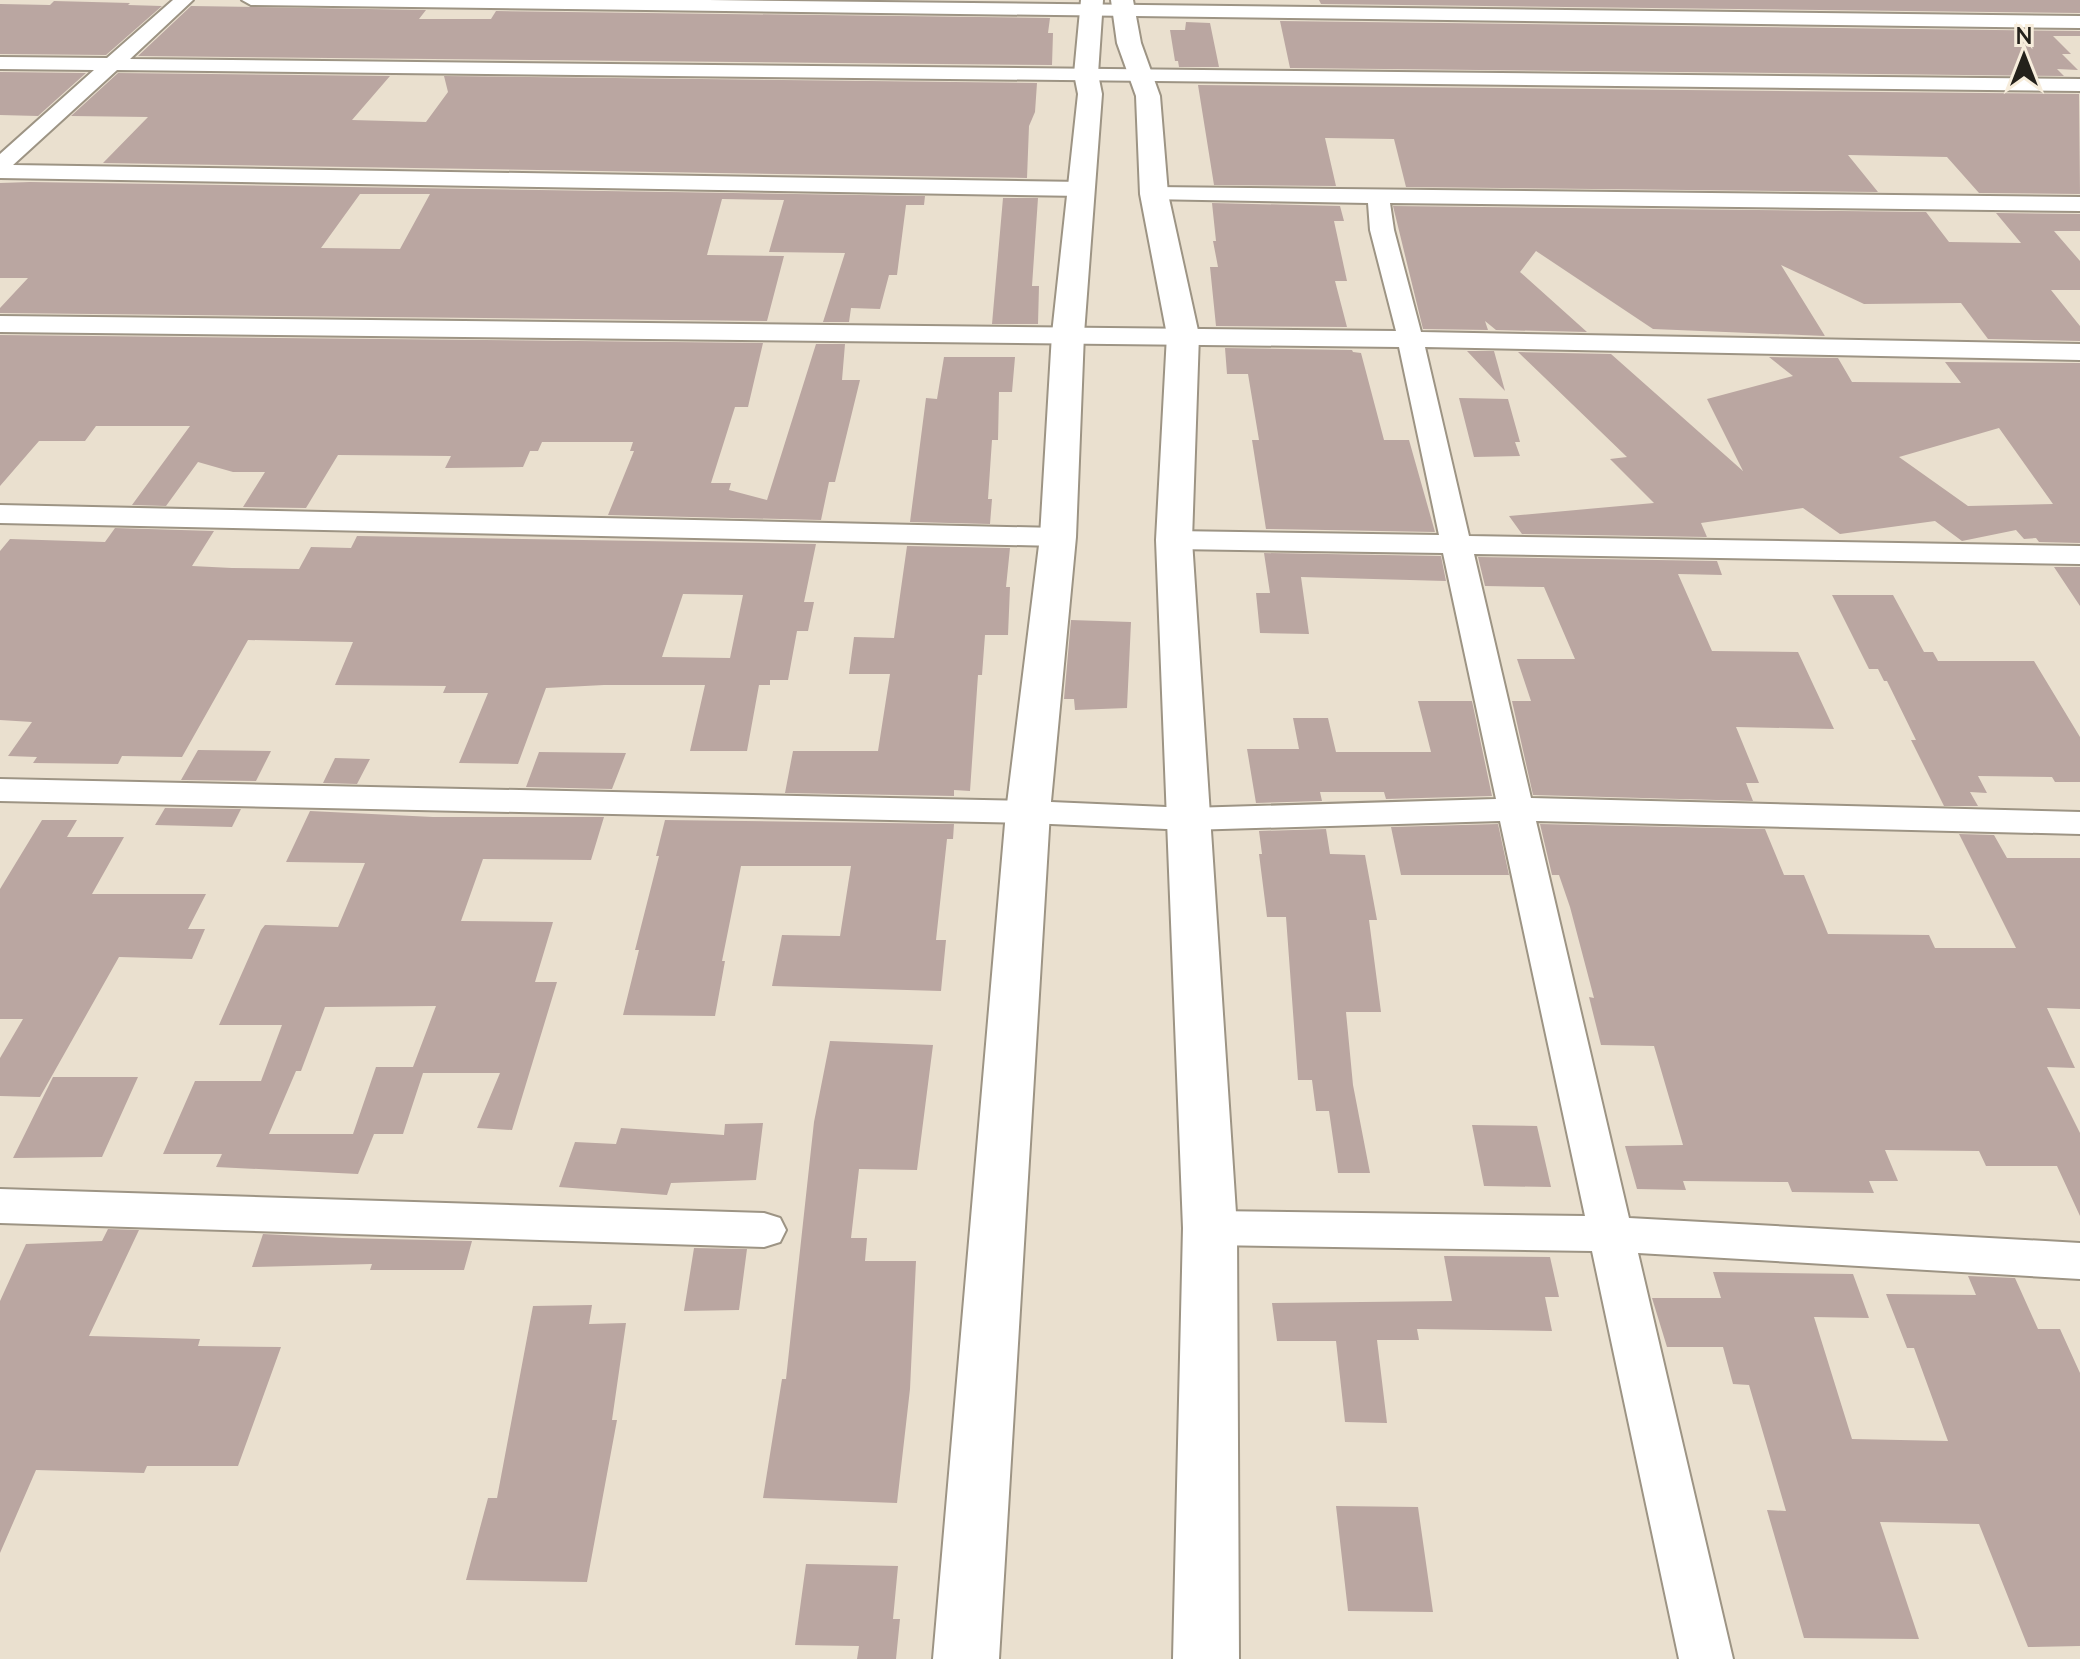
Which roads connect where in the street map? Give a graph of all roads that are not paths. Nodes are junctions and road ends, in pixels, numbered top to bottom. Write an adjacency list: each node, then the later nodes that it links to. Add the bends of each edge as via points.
1 (184, 0): 7 (street)
2 (251, 0): 3 (street)
3 (1091, 4): 4 (street); 8 (street)
4 (1123, 5): 5 (street); 9 (street, via 1129,43)
5 (2080, 22)
6 (0, 63): 7 (street)
7 (113, 65): 8 (street); 11 (street)
8 (1086, 74): 9 (street); 13 (street, via 1090,94)
9 (1142, 74): 10 (street); 14 (street)
10 (2080, 85)
11 (0, 165)
12 (0, 171): 13 (street)
13 (1083, 189): 18 (street)
14 (1154, 194): 15 (street); 19 (street)
15 (1378, 195): 16 (street); 20 (street)
16 (2080, 204)
17 (0, 324): 18 (street)
18 (1068, 334): 19 (street); 23 (street)
19 (1183, 335): 20 (street); 24 (street)
20 (1411, 342): 21 (street); 25 (street)
21 (2080, 352)
22 (0, 514): 23 (street)
23 (1058, 537): 29 (street)
24 (1174, 540): 25 (street); 30 (street)
25 (1454, 544): 26 (street); 28 (street)
26 (2080, 555)
27 (0, 790): 29 (street)
28 (1515, 809): 30 (street); 31 (street); 35 (street)
29 (1028, 812): 30 (street); 37 (street)
30 (1189, 819): 33 (street)
31 (2080, 823)
32 (0, 1206): 34 (street)
33 (1210, 1228): 35 (street); 38 (street)
34 (764, 1230)
35 (1610, 1234): 36 (street); 39 (street)
36 (2080, 1261)
37 (966, 1659)
38 (1206, 1659)
39 (1706, 1659)

